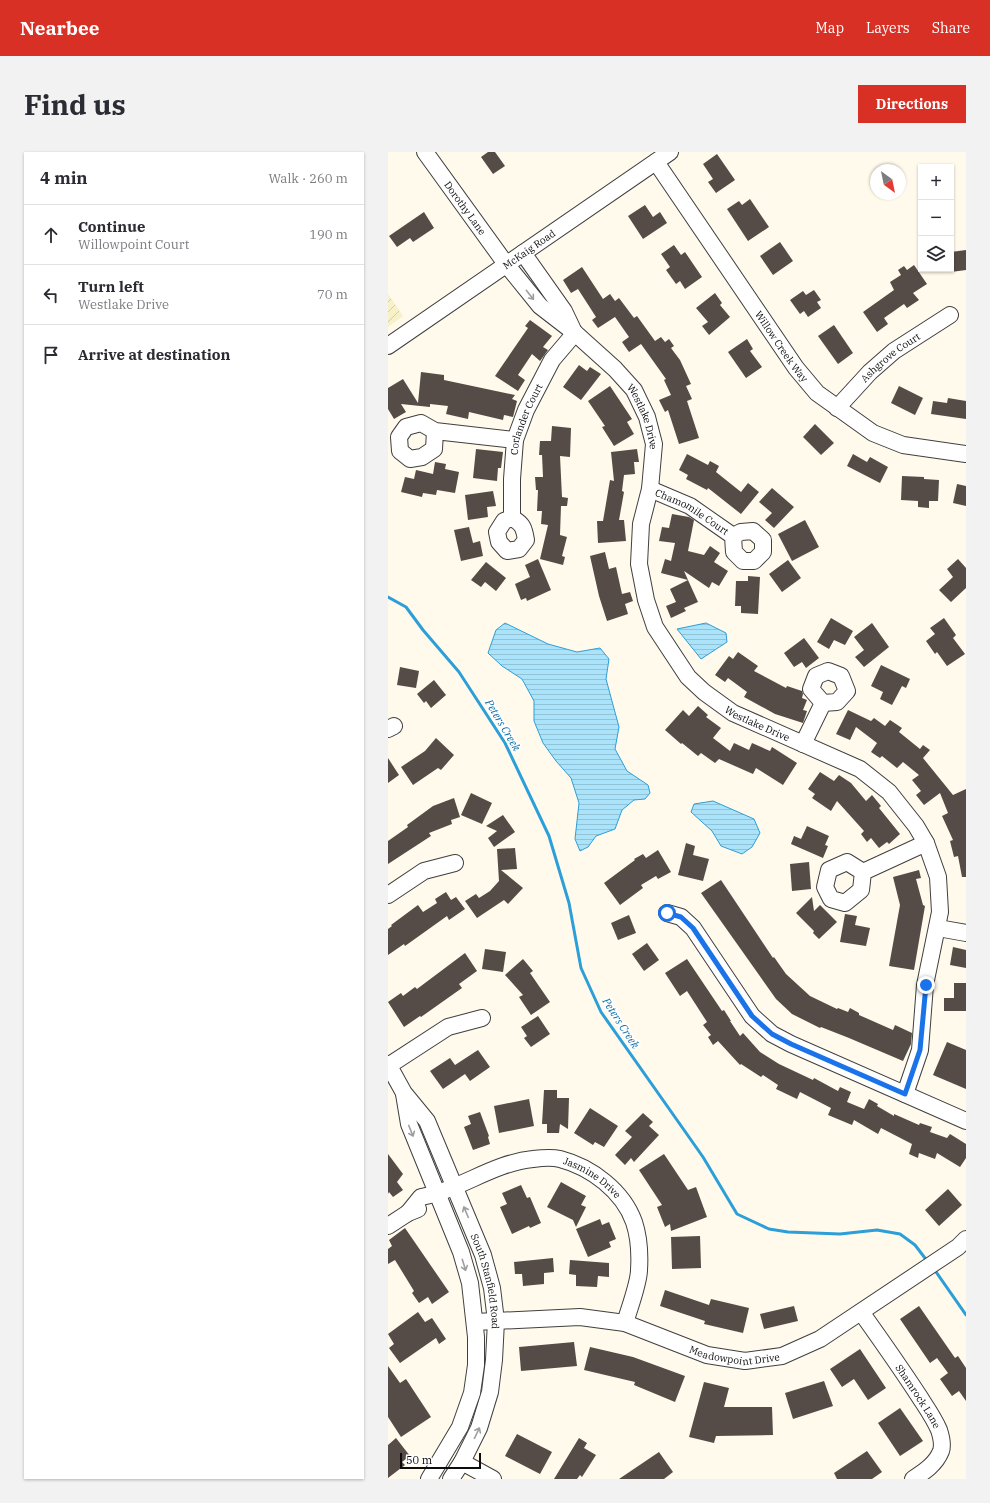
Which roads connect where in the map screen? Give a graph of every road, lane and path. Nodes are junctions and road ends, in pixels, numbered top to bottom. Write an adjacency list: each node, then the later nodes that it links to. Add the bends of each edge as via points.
1 (424, 152): 5 (street, Dorothy Lane)
2 (670, 152): 3 (street, McKaig Road)
3 (656, 162): 4 (street, McKaig Road); 9 (street, Willow Creek Way, via 796,368 817,393)
4 (523, 253): 5 (street, McKaig Road); 7 (street, Westlake Drive, via 564,311)
5 (506, 264): 7 (street, Westlake Drive, one-way to 7, via 540,306); 8 (street, McKaig Road)
6 (950, 315): 9 (street, Ashgrove Court, via 894,351 870,372)
7 (575, 333): 11 (street, Corlander Court, via 552,360 526,410); 13 (street, Westlake Drive, via 634,390 647,417 654,444)
8 (388, 346)
9 (837, 408): 12 (street, Willow Creek Way, via 873,433 903,445)
10 (436, 431): 11 (street)
11 (515, 440): 14 (street, Corlander Court)
12 (966, 454)
13 (650, 489): 15 (street, Chamomile Court, via 690,506); 17 (street, Westlake Drive, via 641,524 639,564 646,600 655,627 688,677 704,692 733,713)
14 (512, 518)
15 (733, 536)
16 (823, 703): 17 (street)
17 (804, 744): 18 (street, Westlake Drive, via 860,769 890,792)
18 (926, 843): 20 (street); 23 (street, Westlake Drive, via 938,877)
19 (455, 863): 21 (street, via 424,871)
20 (863, 872)
21 (388, 895)
22 (667, 913): 28 (street, via 681,917 693,928 752,1016 772,1034)
23 (938, 928): 24 (street); 28 (street, Westlake Drive, via 926,985 920,1050)
24 (966, 933)
25 (482, 1018): 26 (street, via 448,1027)
26 (388, 1065): 27 (street, South Stanfield Road)
27 (404, 1093): 30 (street, South Stanfield Road, via 427,1122); 31 (street, South Stanfield Road, one-way to 31, via 409,1124)
28 (905, 1094): 29 (street)
29 (966, 1121)
30 (455, 1186): 31 (street, Jasmine Drive); 35 (street, South Stanfield Road, one-way to 30, via 492,1288 484,1256); 37 (street, Jasmine Drive, via 506,1164 532,1159 558,1159 584,1168 603,1181 620,1198 634,1221 639,1244 639,1272)
31 (437, 1194): 32 (street, Jasmine Drive, via 426,1205); 36 (street, South Stanfield Road, one-way to 36, via 461,1252)
32 (388, 1226)
33 (966, 1239): 34 (street, Meadowpoint Drive, via 958,1247)
34 (861, 1312): 37 (street, Meadowpoint Drive, via 820,1339 782,1356 745,1361 707,1355); 42 (street, Shamrock Lane, via 904,1372 939,1431 942,1450 936,1461)
35 (496, 1321): 36 (street, Meadowpoint Drive); 37 (street, Meadowpoint Drive, via 580,1317); 38 (street, South Stanfield Road, one-way to 35, via 479,1428 490,1392)
36 (475, 1322): 39 (street, South Stanfield Road, via 476,1365 472,1393 460,1426)
37 (625, 1323)
38 (462, 1462): 40 (street, South Stanfield Road); 41 (street)
39 (429, 1479)
40 (451, 1479)
41 (493, 1479)
42 (913, 1479)

